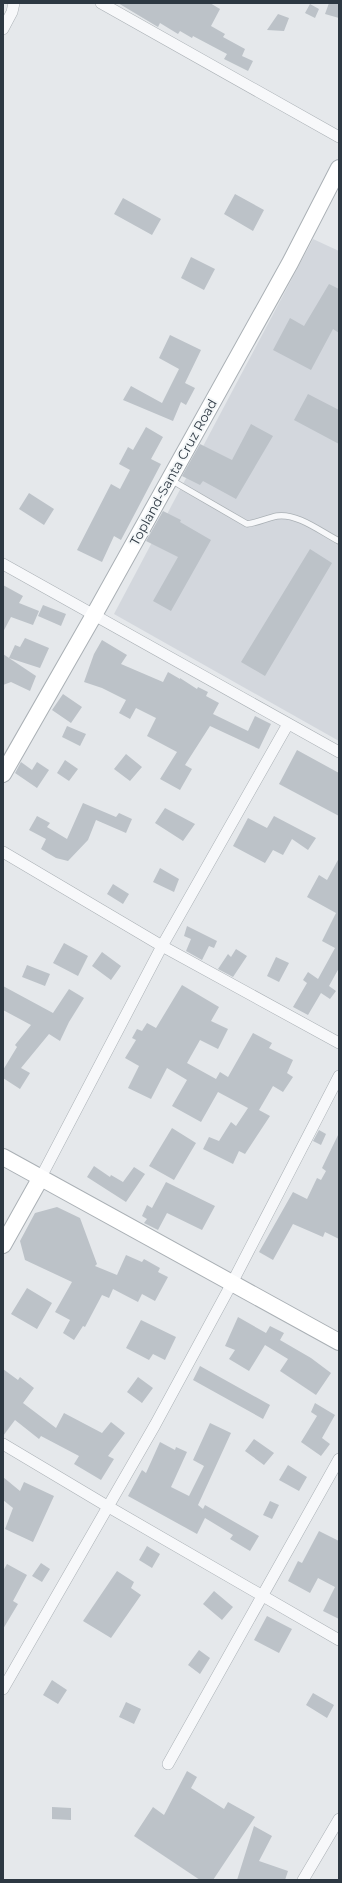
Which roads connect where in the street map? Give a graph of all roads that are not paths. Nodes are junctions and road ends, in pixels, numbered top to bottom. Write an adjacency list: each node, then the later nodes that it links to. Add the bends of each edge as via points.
1 (14, 3): 3 (street)
2 (103, 3): 4 (street)
3 (4, 24)
4 (339, 137)
5 (339, 168): 6 (main road, Topland-Santa Cruz Road, via 290,263)
6 (169, 479): 7 (lane, via 247,524 277,516 294,517); 9 (main road, Topland-Santa Cruz Road)
7 (339, 541)
8 (3, 564): 9 (street)
9 (94, 616): 10 (street); 12 (main road, Topland-Santa Cruz Road)
10 (288, 724): 11 (street); 14 (street)
11 (339, 752)
12 (3, 774)
13 (3, 852): 14 (street)
14 (162, 946): 15 (street); 18 (street)
15 (339, 1043)
16 (339, 1076): 20 (street)
17 (3, 1157): 18 (main road)
18 (40, 1179): 19 (main road); 20 (main road)
19 (3, 1245)
20 (232, 1282): 21 (main road); 24 (street)
21 (339, 1342)
22 (3, 1444): 24 (street)
23 (339, 1459): 25 (street)
24 (107, 1506): 25 (street); 27 (street)
25 (262, 1596): 26 (street); 28 (street)
26 (339, 1640)
27 (3, 1689)
28 (168, 1764)
29 (339, 1819): 30 (street)
30 (303, 1880)

